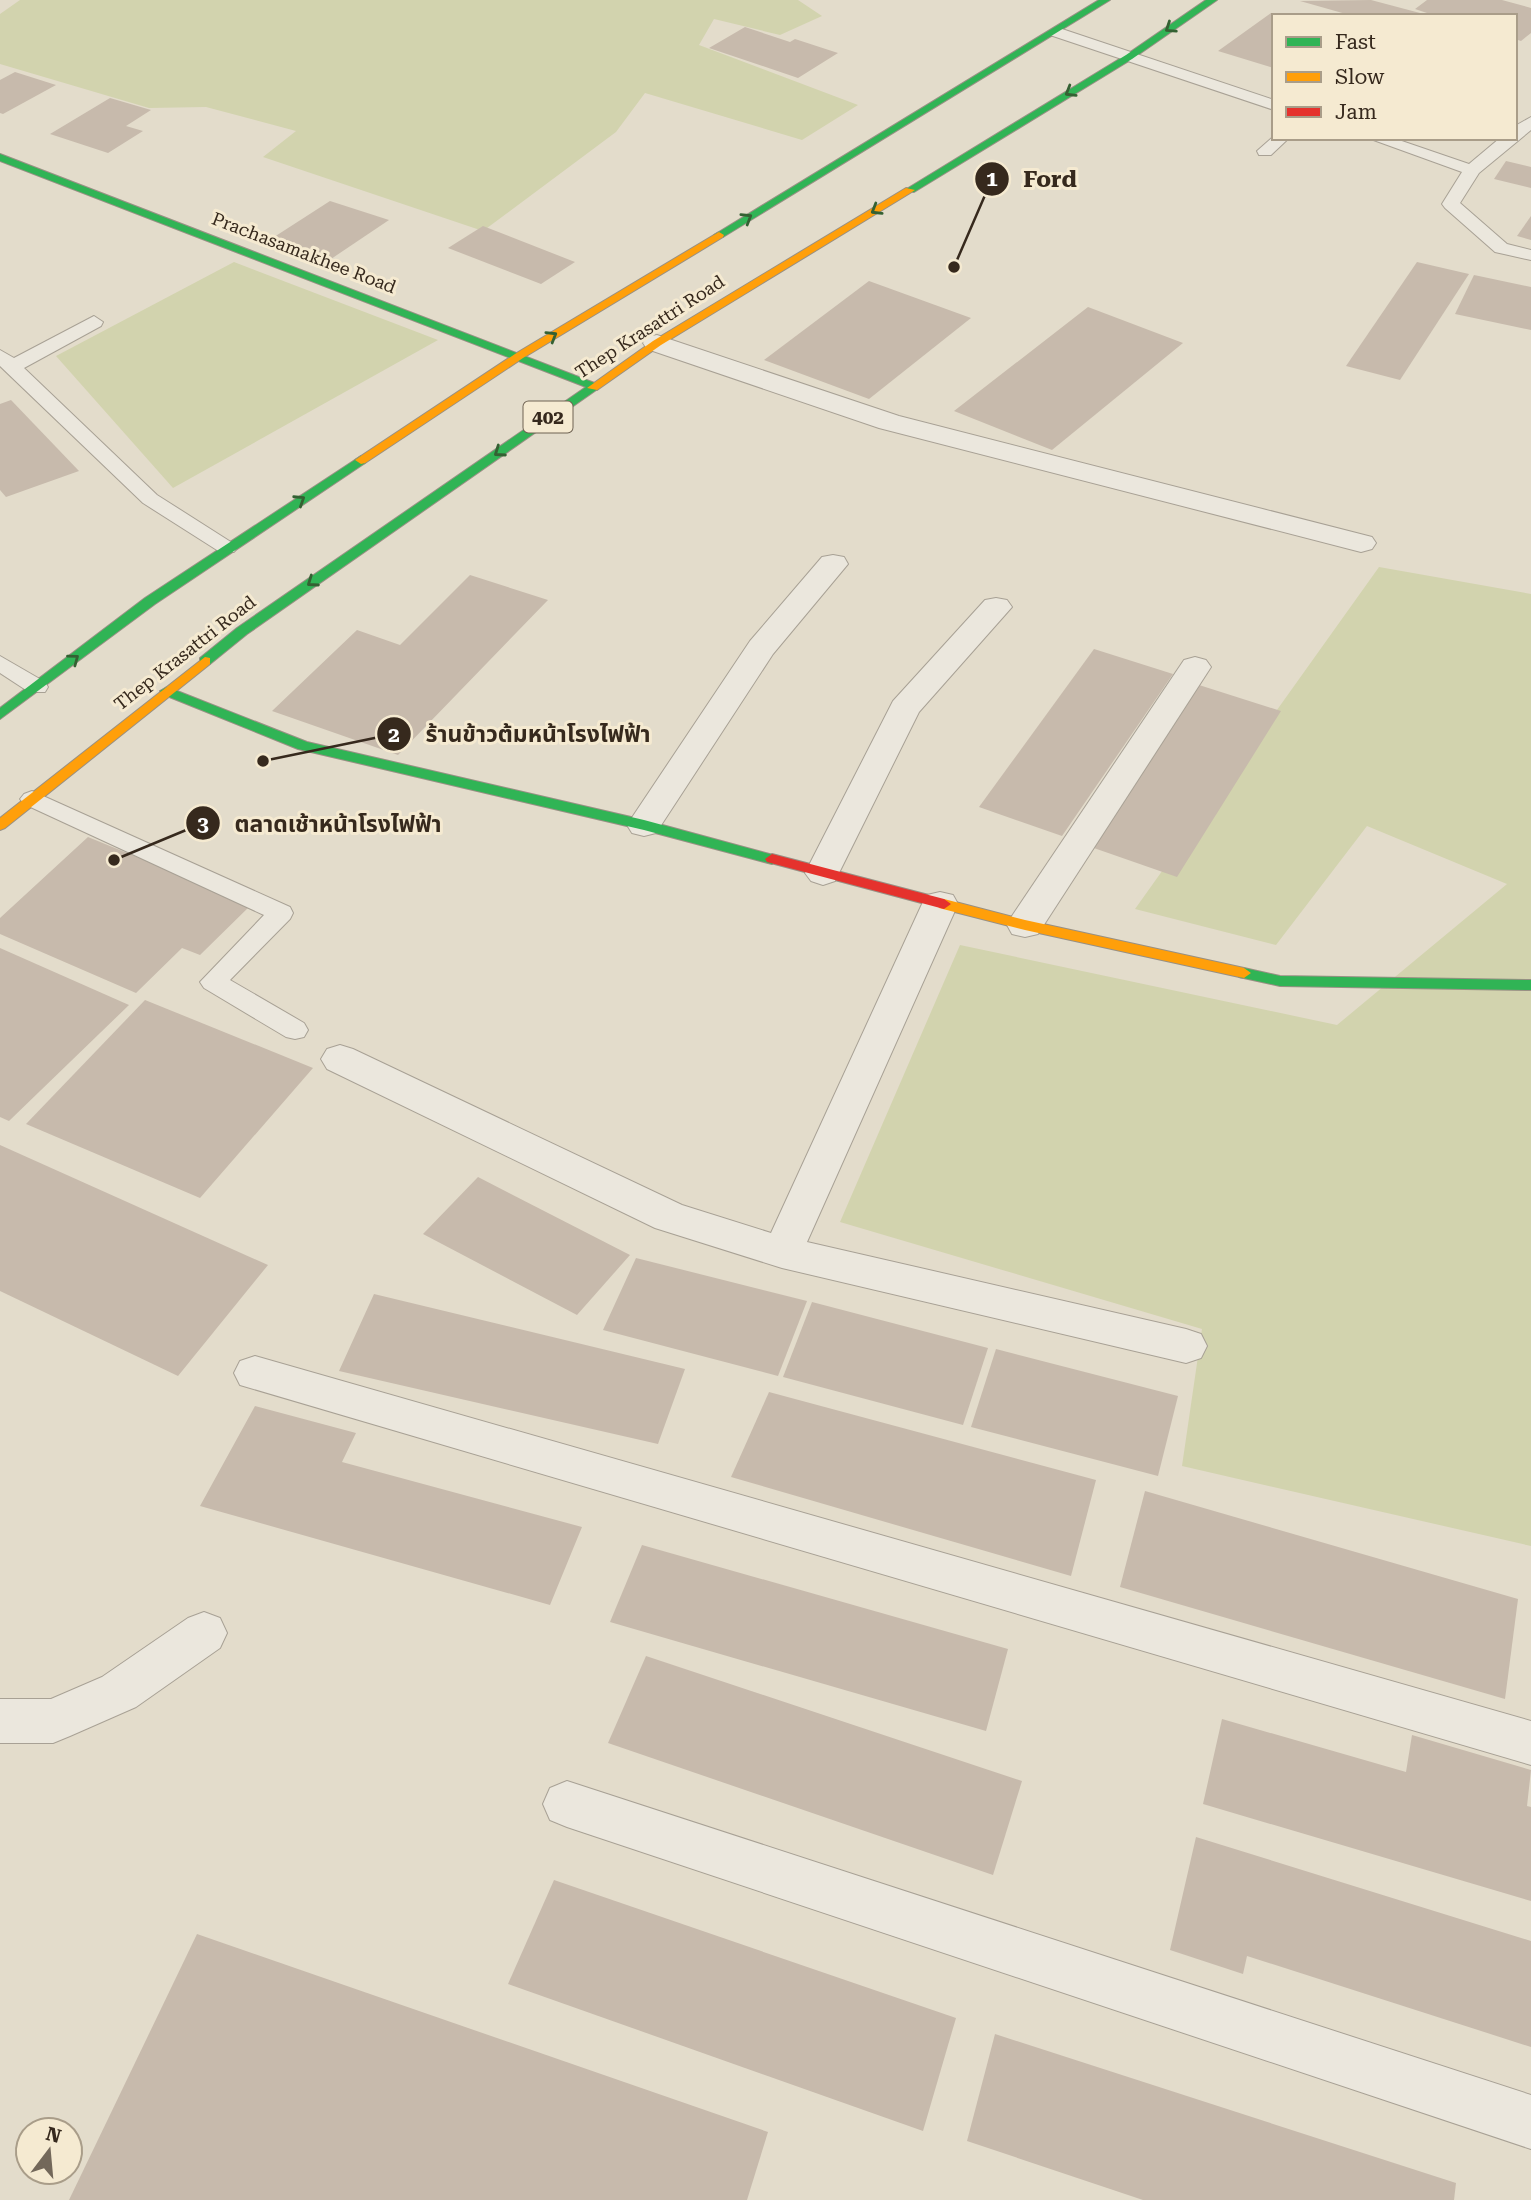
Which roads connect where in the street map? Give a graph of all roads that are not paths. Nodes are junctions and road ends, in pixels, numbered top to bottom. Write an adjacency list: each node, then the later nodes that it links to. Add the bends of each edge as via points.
1 (1105, 0): 3 (main road, Thep Krasattri Road)
2 (1212, 0): 4 (main road, Thep Krasattri Road / 402, one-way to 4)
3 (1056, 32): 4 (lane); 17 (main road, Thep Krasattri Road, one-way to 3)
4 (1129, 57): 5 (lane); 16 (main road, Thep Krasattri Road / 402, one-way to 16)
5 (1272, 103)
6 (1531, 122): 7 (lane)
7 (1517, 133)
8 (1279, 140): 11 (lane)
9 (1382, 140): 13 (lane)
10 (1509, 140): 13 (lane)
11 (1265, 151)
12 (0, 157): 17 (main road, Prachasamakhee Road)
13 (1472, 170): 14 (lane, via 1451,204 1501,248)
14 (1531, 255)
15 (94, 322): 18 (lane)
16 (657, 343): 19 (main road, Thep Krasattri Road / 402); 20 (street, via 889,422)
17 (519, 356): 19 (main road, Prachasamakhee Road); 21 (main road, Thep Krasattri Road, one-way to 17)
18 (6, 361): 21 (lane, via 150,499)
19 (593, 386): 27 (main road, Thep Krasattri Road / 402, one-way to 27, via 242,631)
20 (1362, 543)
21 (227, 548): 26 (main road, Thep Krasattri Road, one-way to 21)
22 (833, 564): 31 (street, via 761,648)
23 (996, 607): 32 (street, via 905,708)
24 (0, 663): 26 (lane)
25 (1195, 667): 34 (street)
26 (37, 687): 28 (main road, Thep Krasattri Road)
27 (167, 691): 29 (main road, Thep Krasattri Road / 402); 31 (main road, via 303,746)
28 (0, 715)
29 (32, 799): 30 (main road, Thep Krasattri Road / 402); 36 (lane, via 281,913 212,982)
30 (0, 825)
31 (644, 825): 32 (main road)
32 (823, 873): 33 (main road)
33 (940, 904): 34 (main road); 38 (street)
34 (1026, 925): 35 (main road, via 1280,981)
35 (1531, 985)
36 (295, 1030)
37 (340, 1059): 38 (street, via 669,1217)
38 (782, 1252): 39 (street)
39 (1186, 1346)
40 (255, 1373): 43 (street)
41 (204, 1633): 42 (street, via 119,1692 53,1721)
42 (0, 1721)
43 (1531, 1743)
44 (568, 1804): 45 (street)
45 (1531, 2122)

